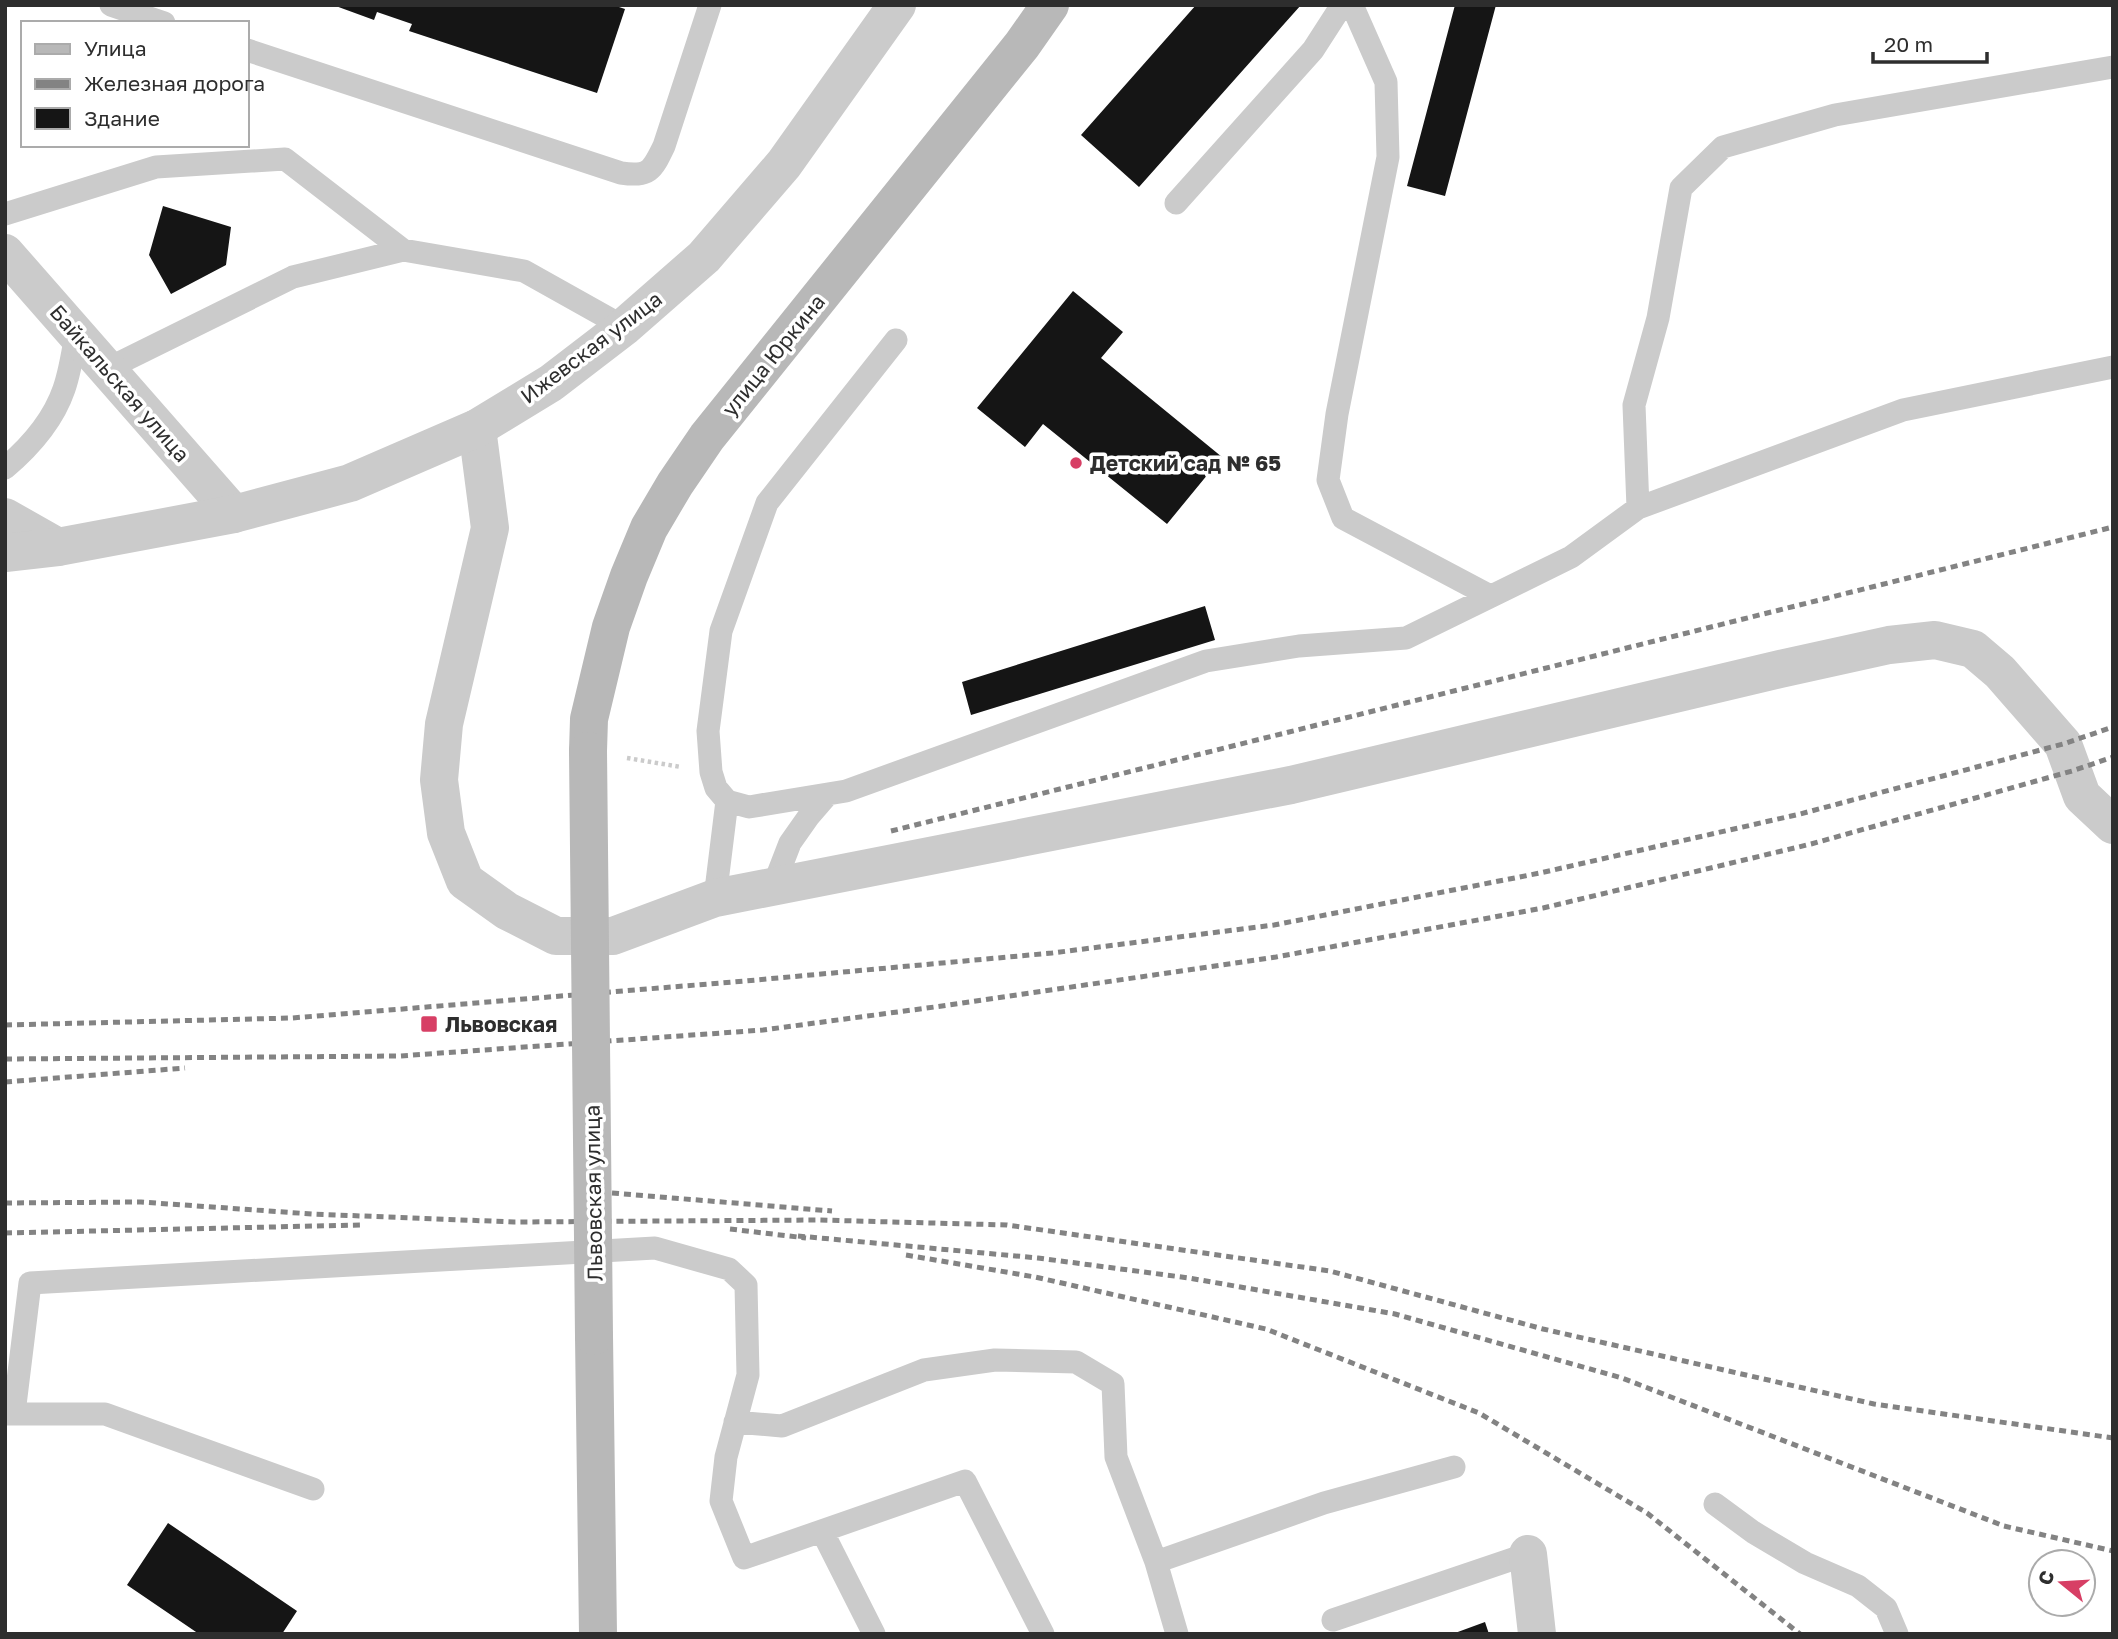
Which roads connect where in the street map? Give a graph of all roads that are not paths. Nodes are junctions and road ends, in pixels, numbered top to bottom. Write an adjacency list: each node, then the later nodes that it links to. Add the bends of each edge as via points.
1 (111, 5): 7 (lane)
2 (710, 5): 8 (lane, via 664,146 654,166 638,175)
3 (897, 5): 14 (street, Ижевская улица, via 784,164 704,257)
4 (1050, 5): 27 (main road, улица Юркина, via 715,426 675,484 649,528 611,628 589,719)
5 (1342, 5): 10 (lane, via 1313,50)
6 (1352, 5): 26 (lane, via 1386,82 1388,156 1328,480 1343,518)
7 (158, 21)
8 (248, 50)
9 (2113, 67): 21 (lane, via 1835,115 1723,147 1681,188 1658,318 1634,405)
10 (1176, 204)
11 (5, 214): 12 (lane, via 156,167 285,159)
12 (403, 250): 14 (lane, via 524,271); 18 (lane, via 293,277)
13 (5, 253): 15 (street, Байкальская улица)
14 (624, 327): 19 (street, Ижевская улица, via 551,383)
15 (76, 334): 18 (street, Байкальская улица); 20 (lane, via 65,388 49,421 24,453)
16 (896, 340): 29 (lane, via 766,503 721,631 708,730 711,772)
17 (2113, 367): 21 (lane, via 1903,410)
18 (107, 369): 22 (street, Байкальская улица)
19 (477, 428): 22 (street, Ижевская улица, via 350,484); 32 (street, via 490,528 444,724 439,780 446,833 465,881 507,911 556,936 613,936)
20 (5, 468)
21 (1638, 508): 26 (lane, via 1571,556)
22 (234, 514): 24 (street, Ижевская улица)
23 (5, 517): 24 (street)
24 (58, 547): 25 (street, Ижевская улица)
25 (5, 553)
26 (1490, 596): 28 (lane, via 1406,638 1298,646 1206,661 846,792)
27 (589, 751): 42 (main road, Львовская улица, bridge)
28 (828, 794): 29 (lane, via 749,807); 31 (lane, via 790,843)
29 (726, 801): 32 (lane)
30 (2113, 825): 31 (street, via 2082,796 2063,744 2000,672 1973,649 1936,640 1889,645 1780,669 1292,785)
31 (774, 887): 32 (street)
32 (715, 898)
33 (10, 1413): 34 (lane, via 30,1283 655,1248 729,1269 746,1284 748,1375); 36 (lane, via 105,1413)
34 (735, 1422): 38 (lane, via 721,1501 744,1558); 40 (lane, via 782,1426 924,1370 995,1360 1076,1362 1113,1384 1116,1457)
35 (1454, 1467): 40 (lane, via 1324,1503)
36 (313, 1489)
37 (1715, 1504): 47 (lane, via 1805,1563 1858,1586 1886,1608)
38 (822, 1531): 43 (lane); 44 (lane, via 965,1481)
39 (1528, 1554): 41 (lane); 46 (street)
40 (1156, 1562): 45 (lane)
41 (1333, 1620)
42 (598, 1634)
43 (874, 1634)
44 (1043, 1634)
45 (1177, 1634)
46 (1537, 1634)
47 (1897, 1634)

